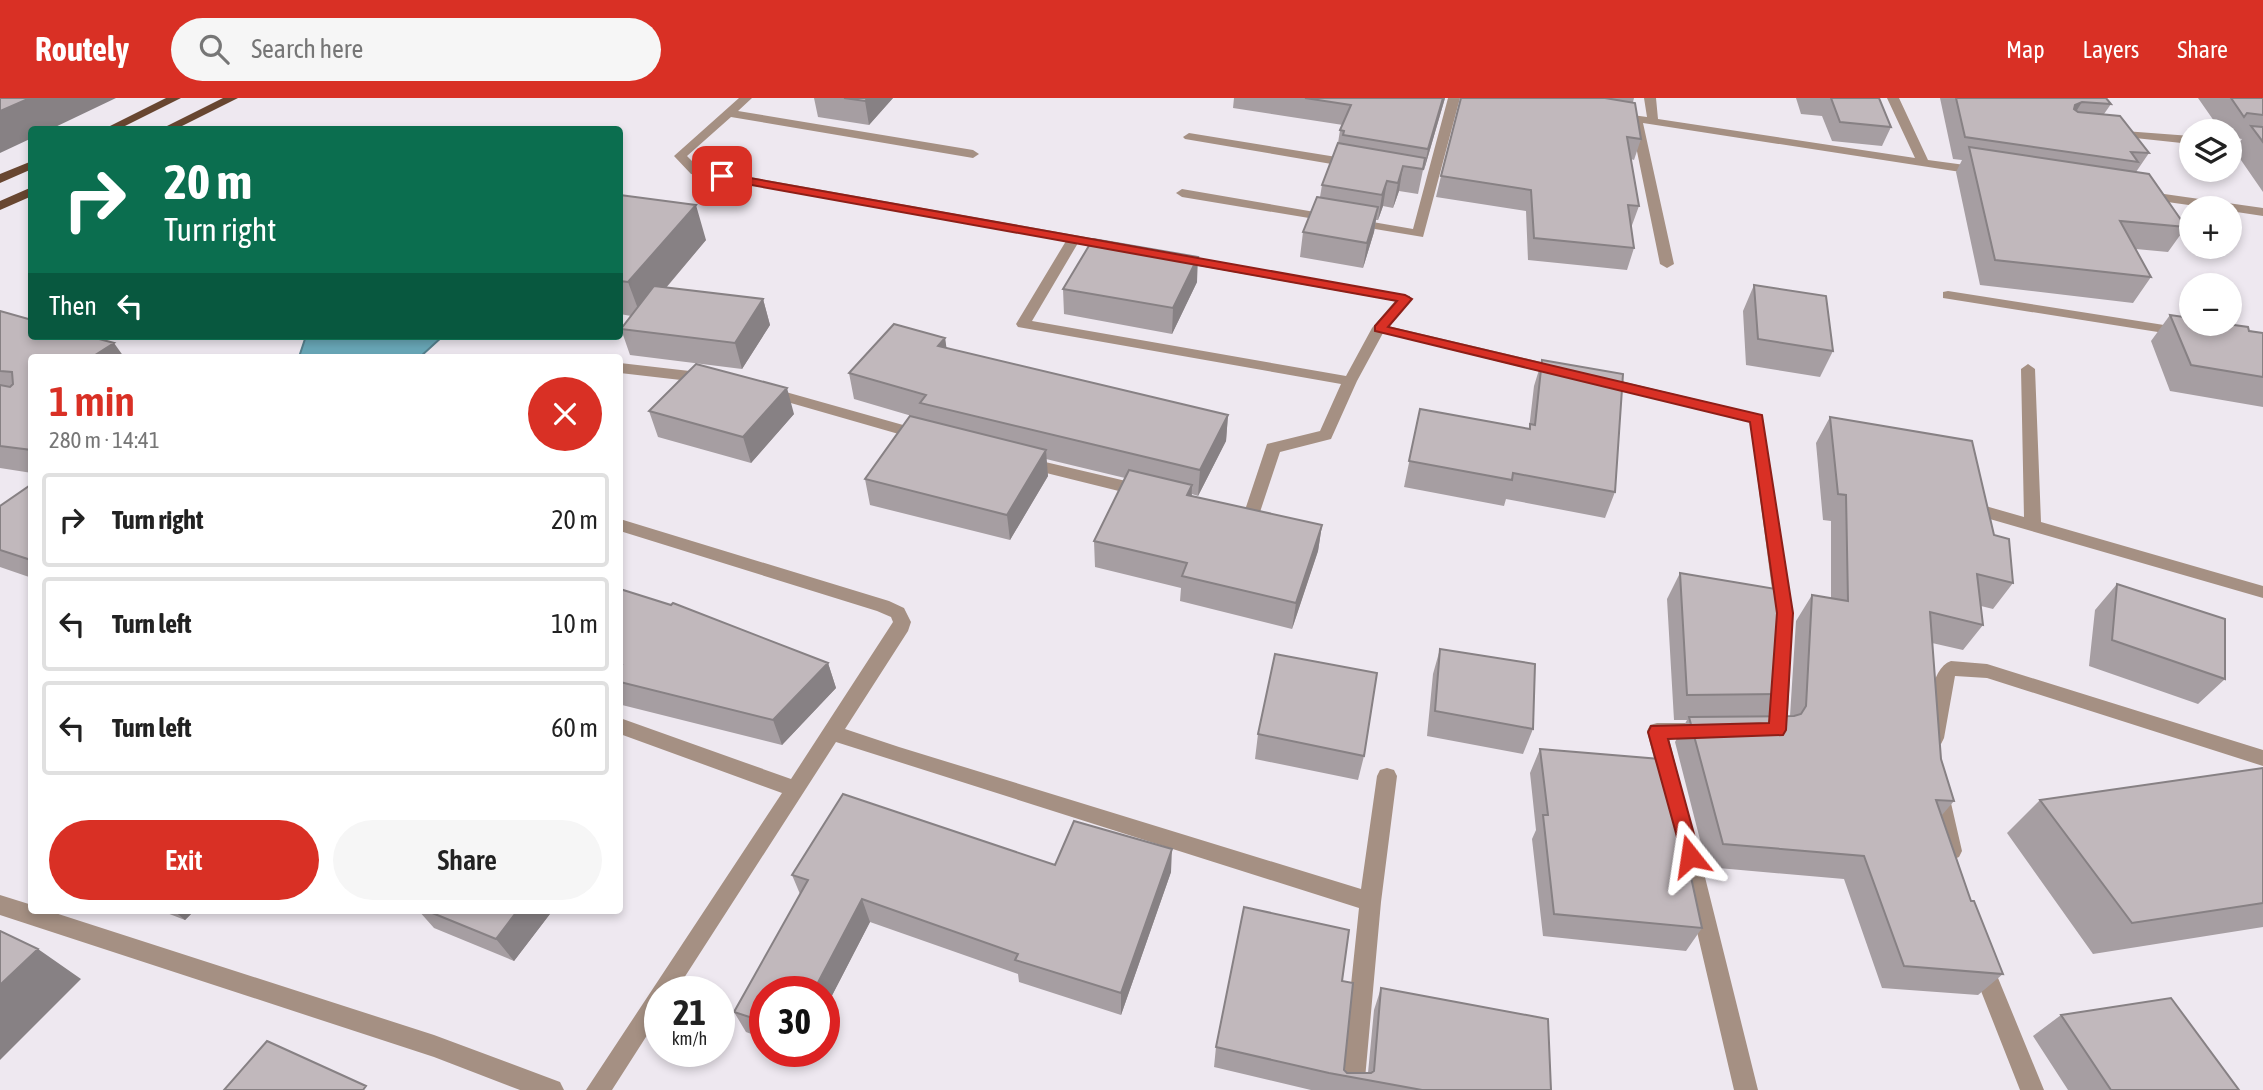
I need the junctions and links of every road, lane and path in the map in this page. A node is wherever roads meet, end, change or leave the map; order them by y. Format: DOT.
graph roads {
  1 [pos="175,98"];
  2 [pos="232,98"];
  3 [pos="747,98"];
  4 [pos="1454,98"];
  5 [pos="1650,98"];
  6 [pos="1893,98"];
  7 [pos="729,113"];
  8 [pos="1609,114"];
  9 [pos="1636,119"];
  10 [pos="1653,121"];
  11 [pos="116,126"];
  12 [pos="172,126"];
  13 [pos="2096,131"];
  14 [pos="1189,137"];
  15 [pos="2179,139"];
  16 [pos="2242,145"];
  17 [pos="2263,147"];
  18 [pos="972,154"];
  19 [pos="1924,163"];
  20 [pos="28,166"];
  21 [pos="1364,166"];
  22 [pos="1992,173"];
  23 [pos="1418,174"];
  24 [pos="1431,177"];
  25 [pos="0,179"];
  26 [pos="2127,192"];
  27 [pos="28,193"];
  28 [pos="1182,193"];
  29 [pos="0,206"];
  30 [pos="2263,212"];
  31 [pos="1074,239"];
  32 [pos="1127,249"];
  33 [pos="1167,256"];
  34 [pos="1667,264"];
  35 [pos="1948,295"];
  36 [pos="1379,328"];
  37 [pos="2179,331"];
  38 [pos="623,368"];
  39 [pos="2028,369"];
  40 [pos="723,380"];
  41 [pos="1350,381"];
  42 [pos="749,387"];
  43 [pos="932,439"];
  44 [pos="1012,459"];
  45 [pos="1158,495"];
  46 [pos="1975,509"];
  47 [pos="1224,511"];
  48 [pos="623,526"];
  49 [pos="2033,526"];
  50 [pos="2263,592"];
  51 [pos="1784,626"];
  52 [pos="1782,652"];
  53 [pos="623,727"];
  54 [pos="1750,730"];
  55 [pos="1724,731"];
  56 [pos="832,733"];
  57 [pos="2263,758"];
  58 [pos="1387,776"];
  59 [pos="795,789"];
  60 [pos="1957,876"];
  61 [pos="1370,902"];
  62 [pos="0,905"];
  63 [pos="1973,943"];
  64 [pos="673,976"];
  65 [pos="644,1020"];
  66 [pos="552,1090"];
  67 [pos="598,1090"];
  68 [pos="1352,1090"];
  69 [pos="1746,1090"];
  70 [pos="2032,1090"];
  1 -- 11 [label="main road"];
  2 -- 12 [label="main road"];
  3 -- 7 [label="street"];
  4 -- 24 [label="street"];
  5 -- 10 [label="street"];
  6 -- 19 [label="street"];
  7 -- 18 [label="street"];
  7 -- 31 [label="street"];
  8 -- 9 [label="street"];
  9 -- 10 [label="street"];
  9 -- 34 [label="street"];
  10 -- 19 [label="street"];
  13 -- 15 [label="street"];
  14 -- 21 [label="street"];
  16 -- 17 [label="street"];
  19 -- 22 [label="street"];
  20 -- 25 [label="main road"];
  23 -- 24 [label="street"];
  24 -- 28 [label="street"];
  26 -- 30 [label="street"];
  27 -- 29 [label="main road"];
  31 -- 32 [label="street"];
  31 -- 41 [label="street"];
  33 -- 36 [label="street"];
  35 -- 37 [label="street"];
  36 -- 41 [label="street"];
  36 -- 51 [label="street"];
  38 -- 40 [label="street"];
  39 -- 49 [label="street"];
  41 -- 47 [label="street"];
  42 -- 43 [label="street"];
  44 -- 45 [label="street"];
  46 -- 49 [label="street"];
  48 -- 56 [label="street"];
  49 -- 50 [label="street"];
  52 -- 54 [label="street"];
  53 -- 59 [label="street"];
  55 -- 69 [label="street"];
  56 -- 59 [label="street"];
  56 -- 61 [label="street"];
  57 -- 60 [label="street"];
  58 -- 61 [label="street"];
  59 -- 64 [label="street"];
  61 -- 68 [label="street"];
  62 -- 66 [label="street"];
  63 -- 70 [label="street"];
  65 -- 67 [label="street"];
}
